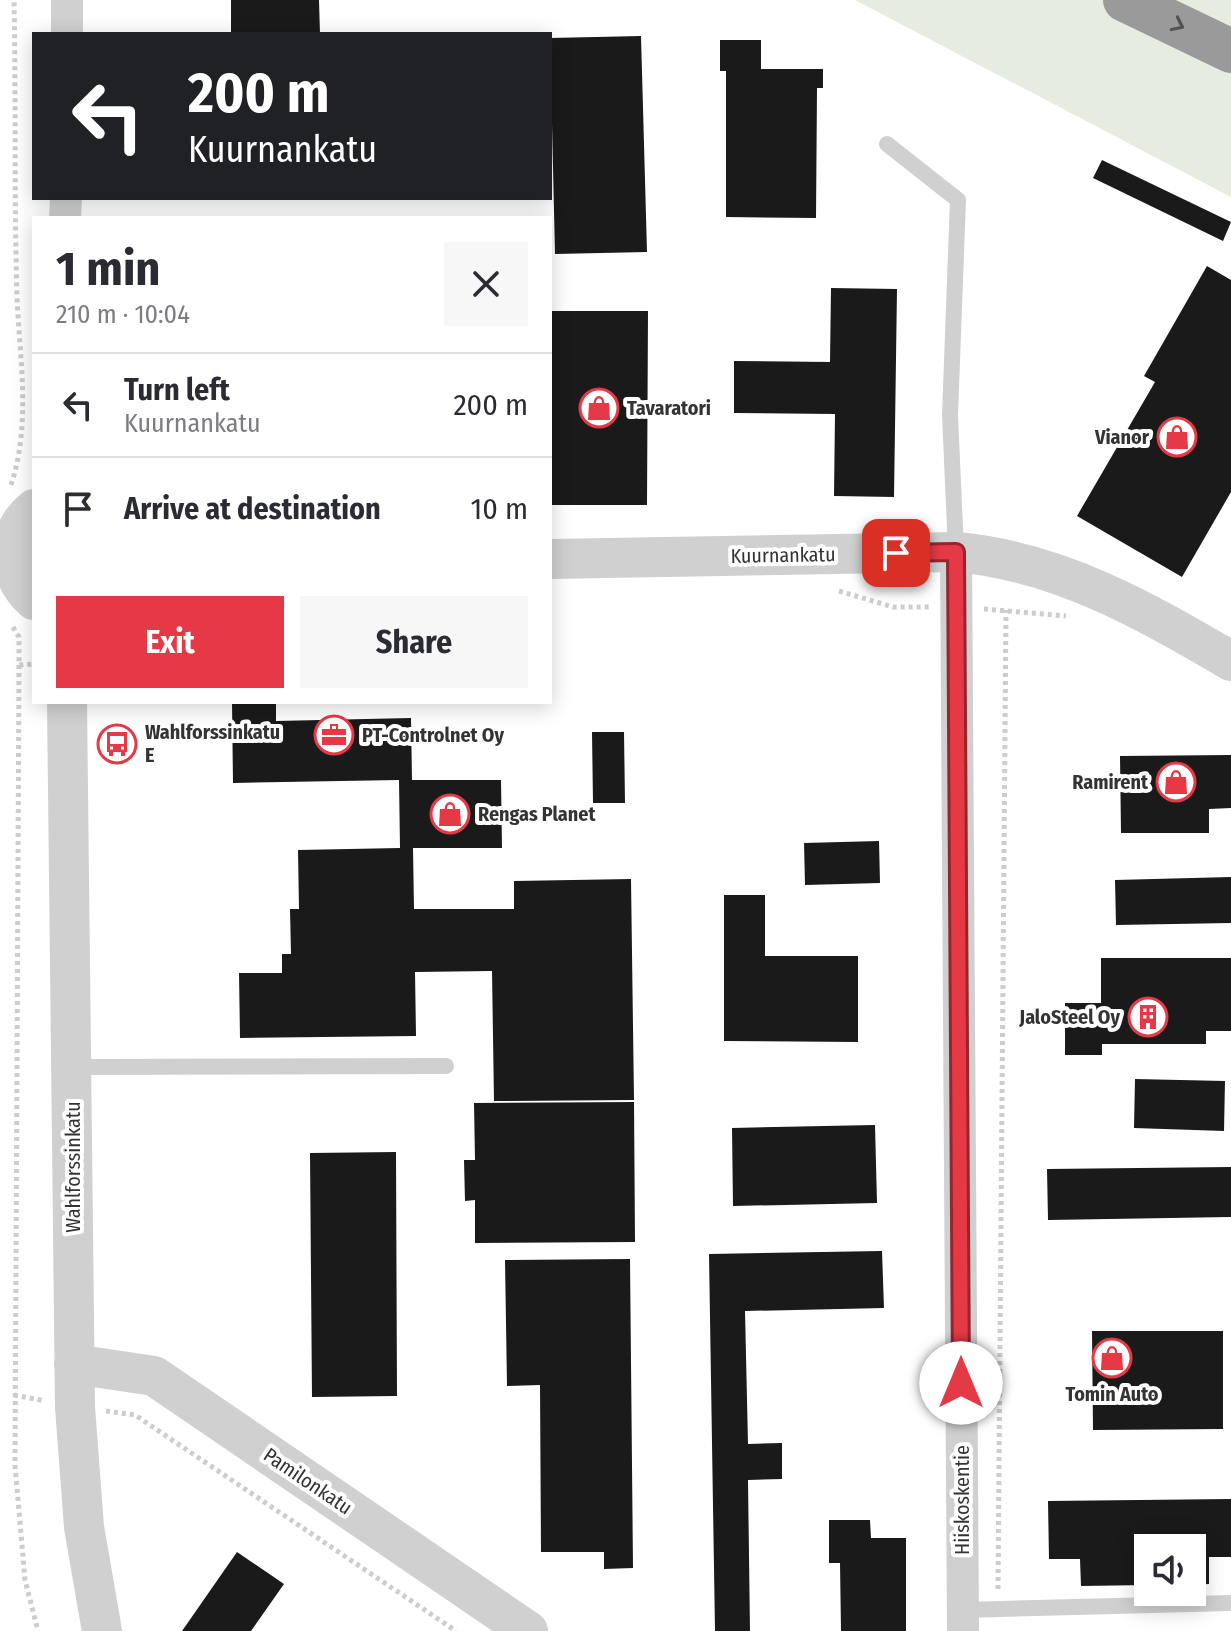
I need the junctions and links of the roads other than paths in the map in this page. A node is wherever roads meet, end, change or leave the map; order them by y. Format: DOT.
graph roads {
  1 [pos="67,0"];
  2 [pos="1125,0"];
  3 [pos="67,32"];
  4 [pos="1231,51"];
  5 [pos="887,144"];
  6 [pos="21,503"];
  7 [pos="956,552"];
  8 [pos="552,559"];
  9 [pos="13,588"];
  10 [pos="1231,661"];
  11 [pos="67,704"];
  12 [pos="446,1066"];
  13 [pos="72,1067"];
  14 [pos="74,1364"];
  15 [pos="1231,1603"];
  16 [pos="962,1621"];
  17 [pos="102,1631"];
  18 [pos="528,1631"];
  1 -- 3 [label="street"];
  2 -- 4 [label="highway, one-way"];
  5 -- 7 [label="lane"];
  6 -- 9 [label="street"];
  7 -- 8 [label="street, Kuurnankatu"];
  7 -- 10 [label="street, Kuurnankatu"];
  7 -- 16 [label="street, Hiiskoskentie"];
  11 -- 13 [label="street, Wahlforssinkatu"];
  12 -- 13 [label="lane"];
  13 -- 14 [label="street, Wahlforssinkatu"];
  14 -- 17 [label="street, Wahlforssinkatu"];
  14 -- 18 [label="street, Pamilonkatu"];
  15 -- 16 [label="lane"];
}
